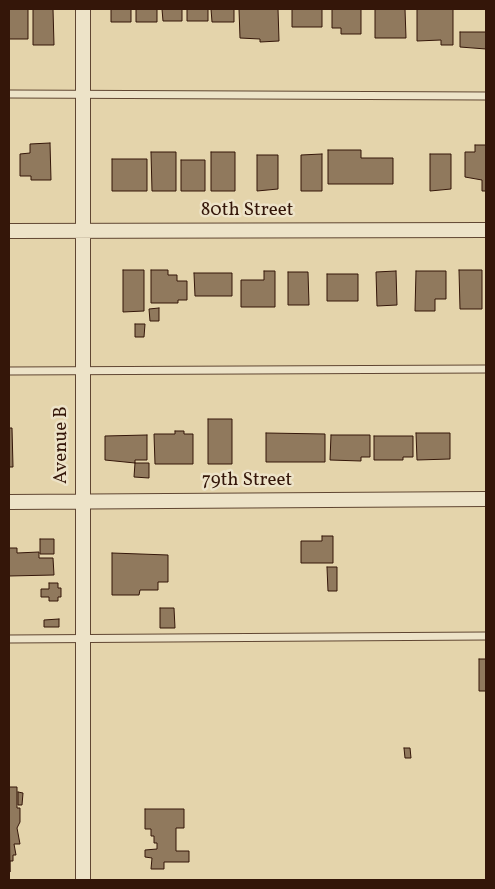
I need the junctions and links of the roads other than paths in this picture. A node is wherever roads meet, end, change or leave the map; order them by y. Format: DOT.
graph roads {
  1 [pos="83,9"];
  2 [pos="9,94"];
  3 [pos="82,95"];
  4 [pos="486,96"];
  5 [pos="486,230"];
  6 [pos="9,231"];
  7 [pos="82,231"];
  8 [pos="486,369"];
  9 [pos="9,371"];
  10 [pos="82,371"];
  11 [pos="486,499"];
  12 [pos="9,502"];
  13 [pos="82,502"];
  14 [pos="486,636"];
  15 [pos="9,639"];
  16 [pos="82,639"];
  17 [pos="82,880"];
  1 -- 3 [label="street, Avenue B"];
  2 -- 3 [label="lane"];
  3 -- 4 [label="lane"];
  3 -- 7 [label="street, Avenue B"];
  5 -- 7 [label="street, 80th Street"];
  6 -- 7 [label="street, 80th Street"];
  7 -- 10 [label="street, Avenue B"];
  8 -- 10 [label="lane"];
  9 -- 10 [label="lane"];
  10 -- 13 [label="street, Avenue B"];
  11 -- 13 [label="street, 79th Street"];
  12 -- 13 [label="street, 79th Street"];
  13 -- 16 [label="street, Avenue B"];
  14 -- 16 [label="lane"];
  15 -- 16 [label="lane"];
  16 -- 17 [label="street, Avenue B"];
}
